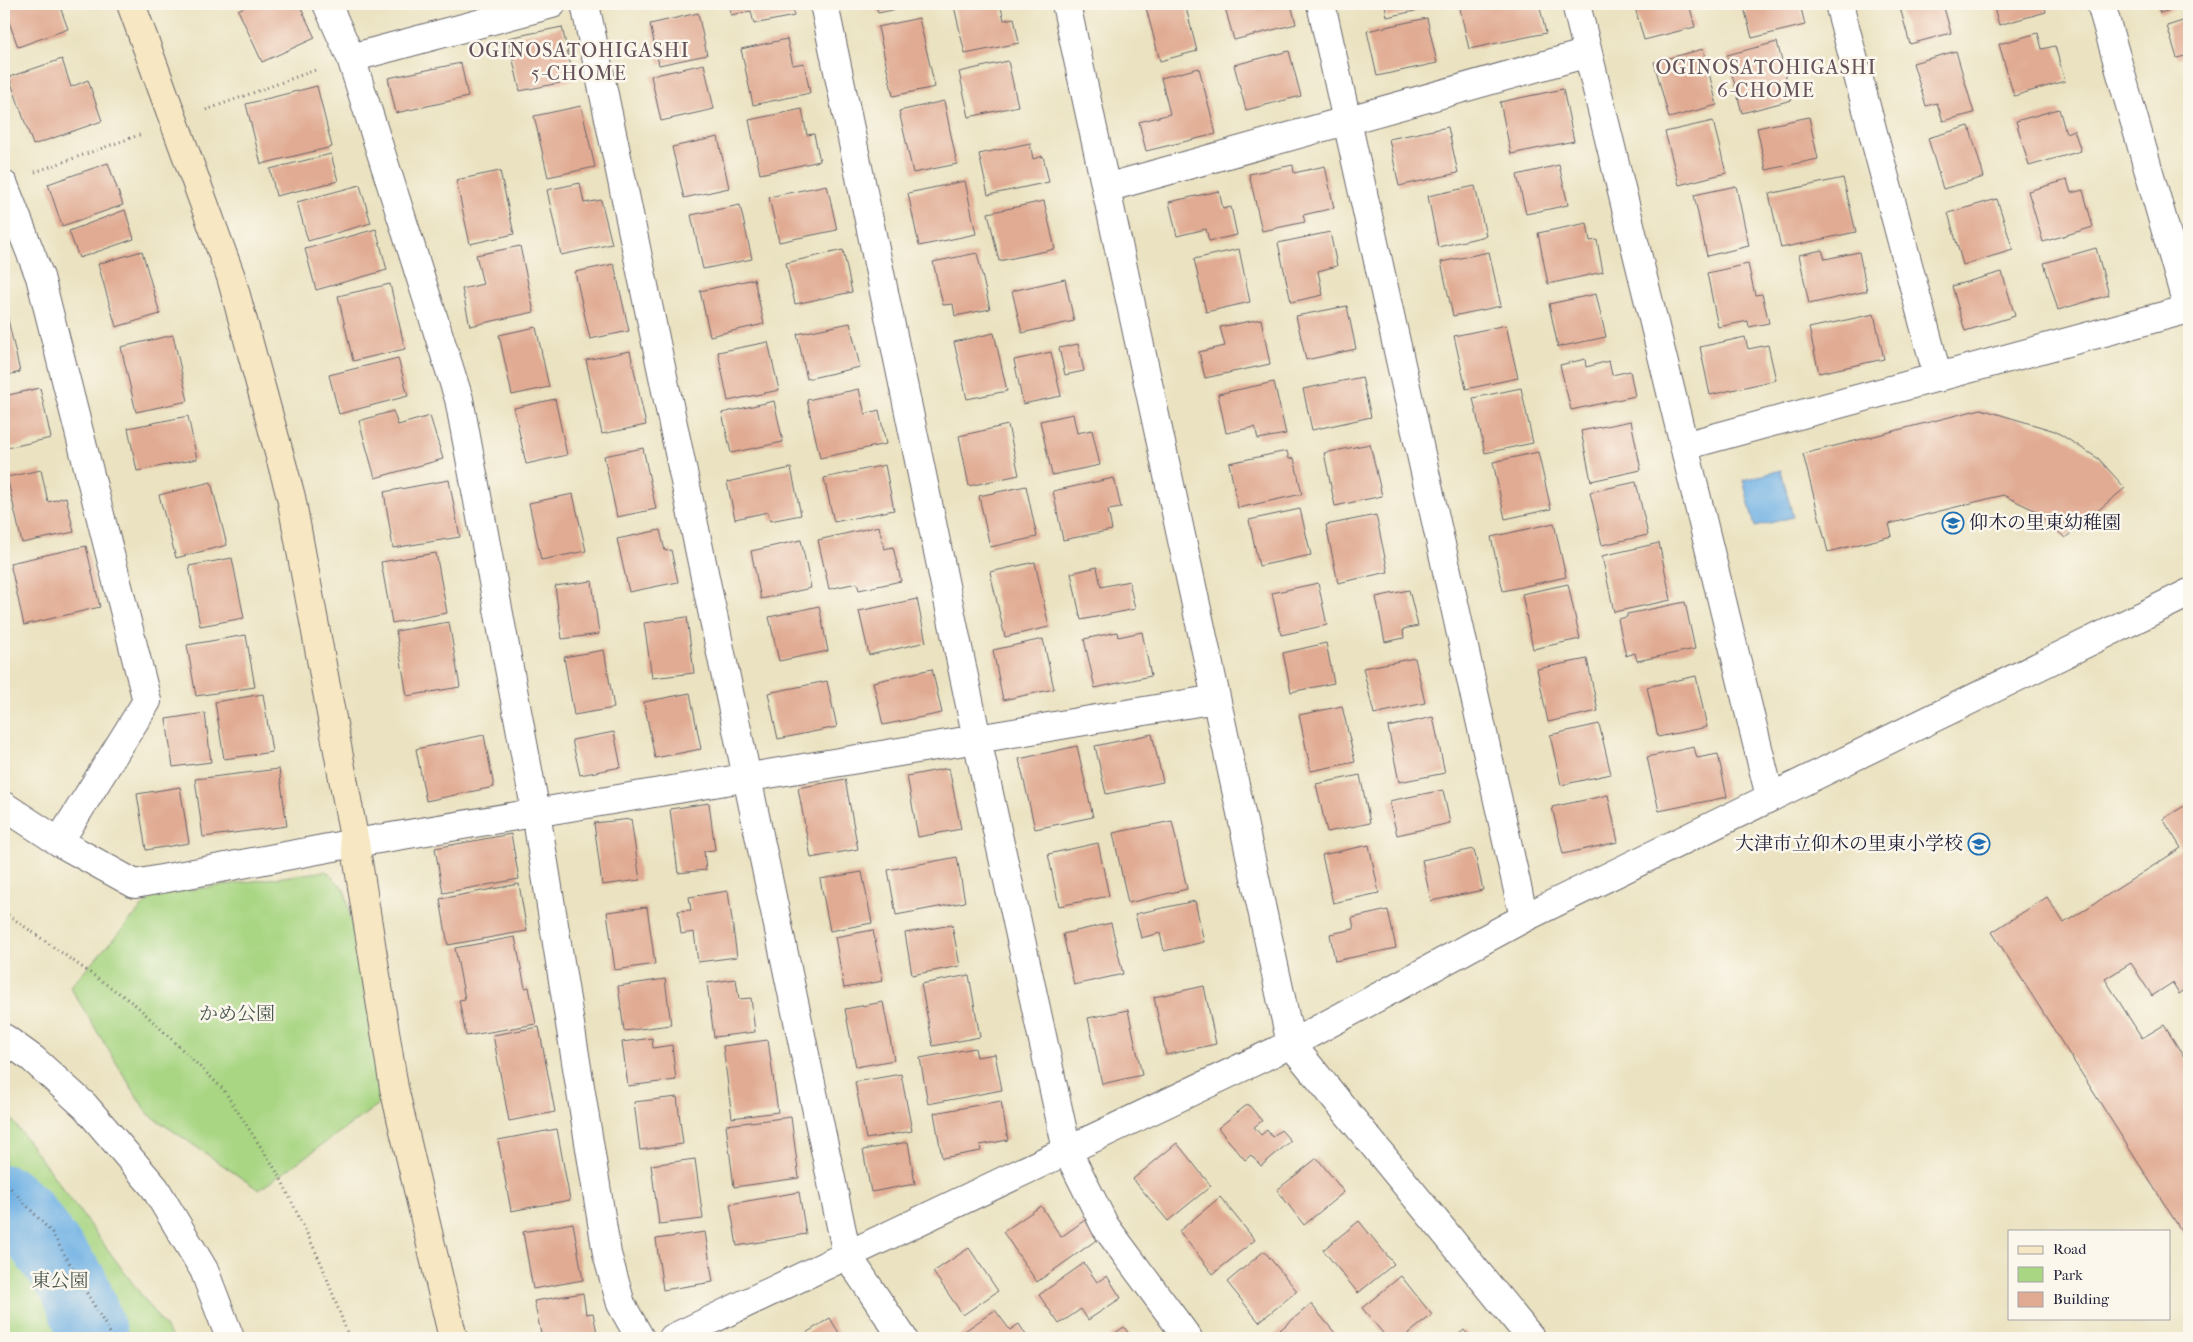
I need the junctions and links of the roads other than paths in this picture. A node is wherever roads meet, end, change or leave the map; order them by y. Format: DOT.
graph roads {
  1 [pos="131,4"];
  2 [pos="327,4"];
  3 [pos="552,4"];
  4 [pos="585,4"];
  5 [pos="824,4"];
  6 [pos="1066,4"];
  7 [pos="1321,4"];
  8 [pos="1576,4"];
  9 [pos="1839,4"];
  10 [pos="2101,4"];
  11 [pos="1588,53"];
  12 [pos="350,58"];
  13 [pos="1348,120"];
  14 [pos="4,185"];
  15 [pos="1106,188"];
  16 [pos="2189,310"];
  17 [pos="1938,378"];
  18 [pos="1684,446"];
  19 [pos="2189,594"];
  20 [pos="1216,699"];
  21 [pos="977,739"];
  22 [pos="748,778"];
  23 [pos="1770,797"];
  24 [pos="4,806"];
  25 [pos="536,813"];
  26 [pos="59,842"];
  27 [pos="355,843"];
  28 [pos="1524,918"];
  29 [pos="4,1038"];
  30 [pos="1291,1044"];
  31 [pos="1067,1150"];
  32 [pos="847,1254"];
  33 [pos="230,1338"];
  34 [pos="453,1338"];
  35 [pos="640,1338"];
  36 [pos="673,1338"];
  37 [pos="904,1338"];
  38 [pos="1188,1338"];
  39 [pos="1531,1338"];
  1 -- 27 [label="street"];
  2 -- 12 [label="street"];
  3 -- 12 [label="street"];
  4 -- 22 [label="street"];
  5 -- 21 [label="street"];
  6 -- 15 [label="street"];
  7 -- 13 [label="street"];
  8 -- 11 [label="street"];
  9 -- 17 [label="street"];
  10 -- 16 [label="street"];
  11 -- 13 [label="street"];
  11 -- 18 [label="street"];
  12 -- 25 [label="street"];
  13 -- 15 [label="street"];
  13 -- 28 [label="street"];
  14 -- 26 [label="street"];
  15 -- 20 [label="street"];
  16 -- 17 [label="street"];
  17 -- 18 [label="street"];
  18 -- 23 [label="street"];
  19 -- 23 [label="street"];
  20 -- 21 [label="street"];
  20 -- 30 [label="street"];
  21 -- 22 [label="street"];
  21 -- 31 [label="street"];
  22 -- 25 [label="street"];
  22 -- 32 [label="street"];
  23 -- 28 [label="street"];
  24 -- 26 [label="street"];
  25 -- 27 [label="street"];
  25 -- 35 [label="street"];
  26 -- 27 [label="street"];
  27 -- 34 [label="street"];
  28 -- 30 [label="street"];
  29 -- 33 [label="street"];
  30 -- 31 [label="street"];
  30 -- 39 [label="street"];
  31 -- 32 [label="street"];
  31 -- 38 [label="street"];
  32 -- 36 [label="street"];
  32 -- 37 [label="street"];
}
